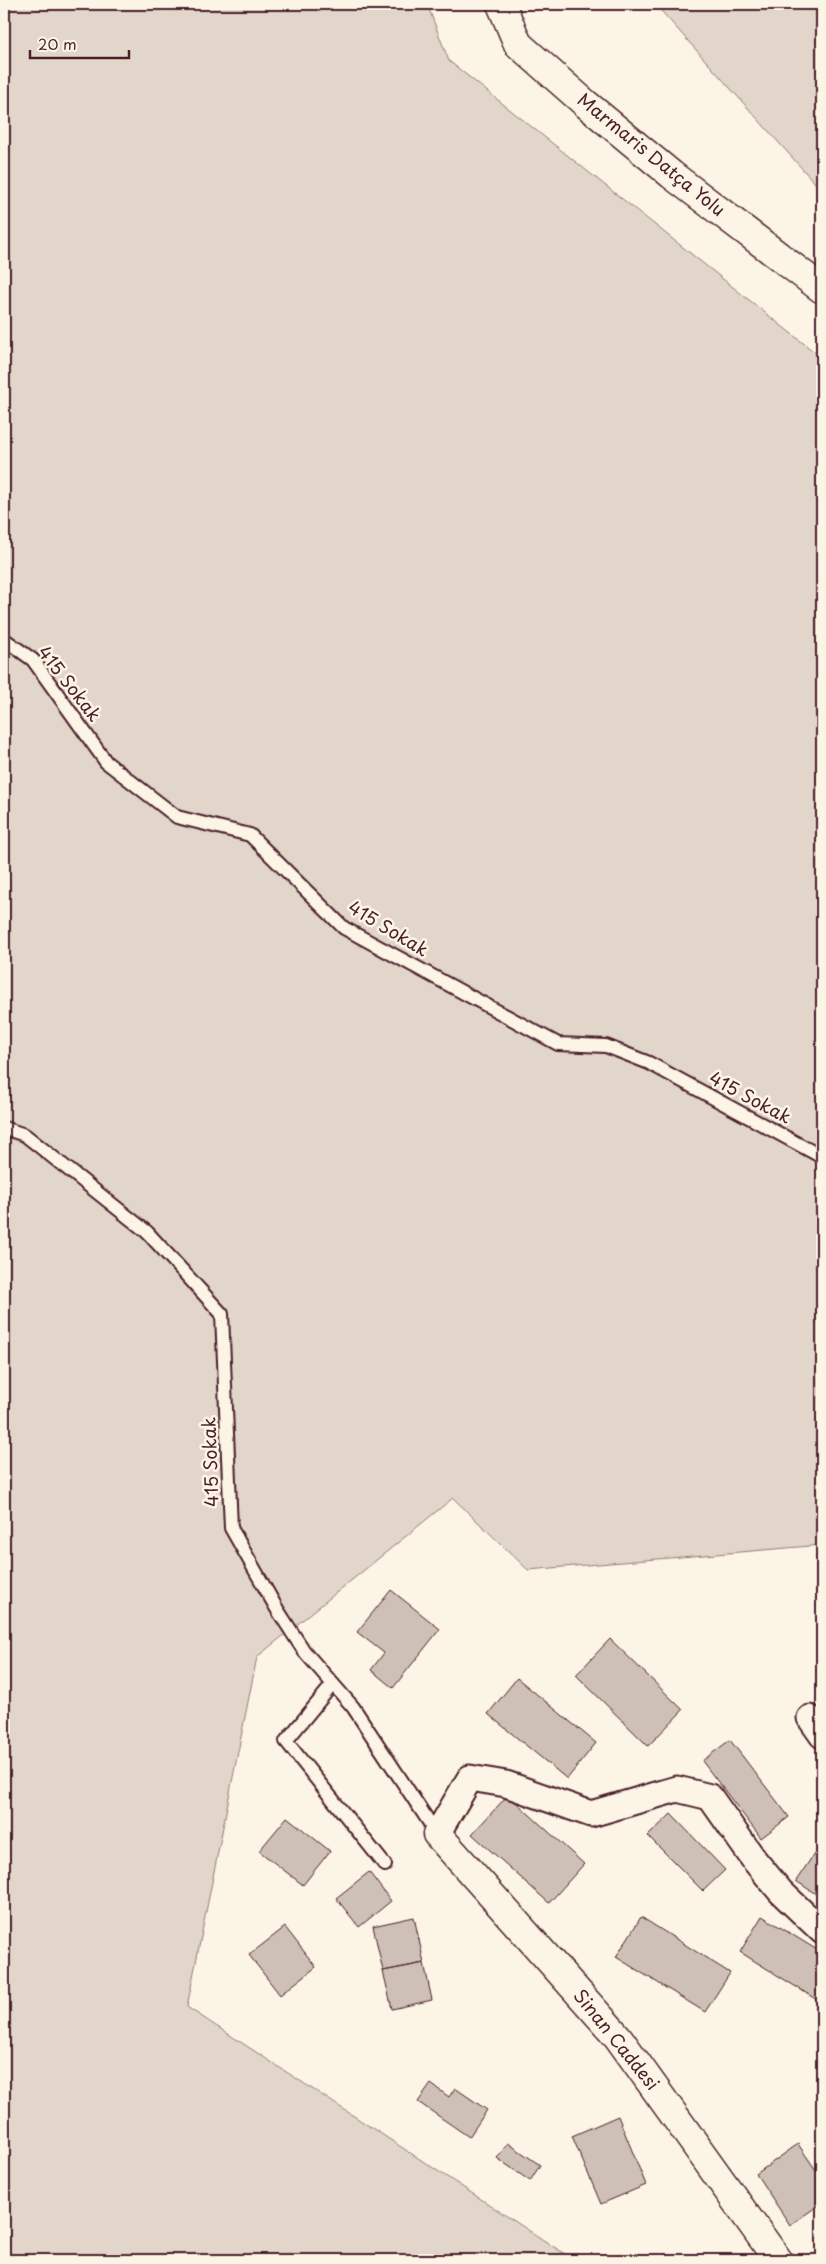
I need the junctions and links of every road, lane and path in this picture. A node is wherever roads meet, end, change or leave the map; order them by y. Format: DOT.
graph roads {
  1 [pos="501,4"];
  2 [pos="822,289"];
  3 [pos="4,639"];
  4 [pos="4,1128"];
  5 [pos="822,1157"];
  6 [pos="333,1684"];
  7 [pos="437,1834"];
  8 [pos="385,1865"];
  9 [pos="822,1931"];
  10 [pos="778,2260"];
  1 -- 2 [label="main road, Marmaris Datça Yolu"];
  3 -- 5 [label="lane, 415 Sokak"];
  4 -- 6 [label="lane, 415 Sokak"];
  6 -- 7 [label="lane, 415 Sokak"];
  6 -- 8 [label="lane"];
  7 -- 9 [label="street"];
  7 -- 10 [label="main road, Sinan Caddesi"];
}
